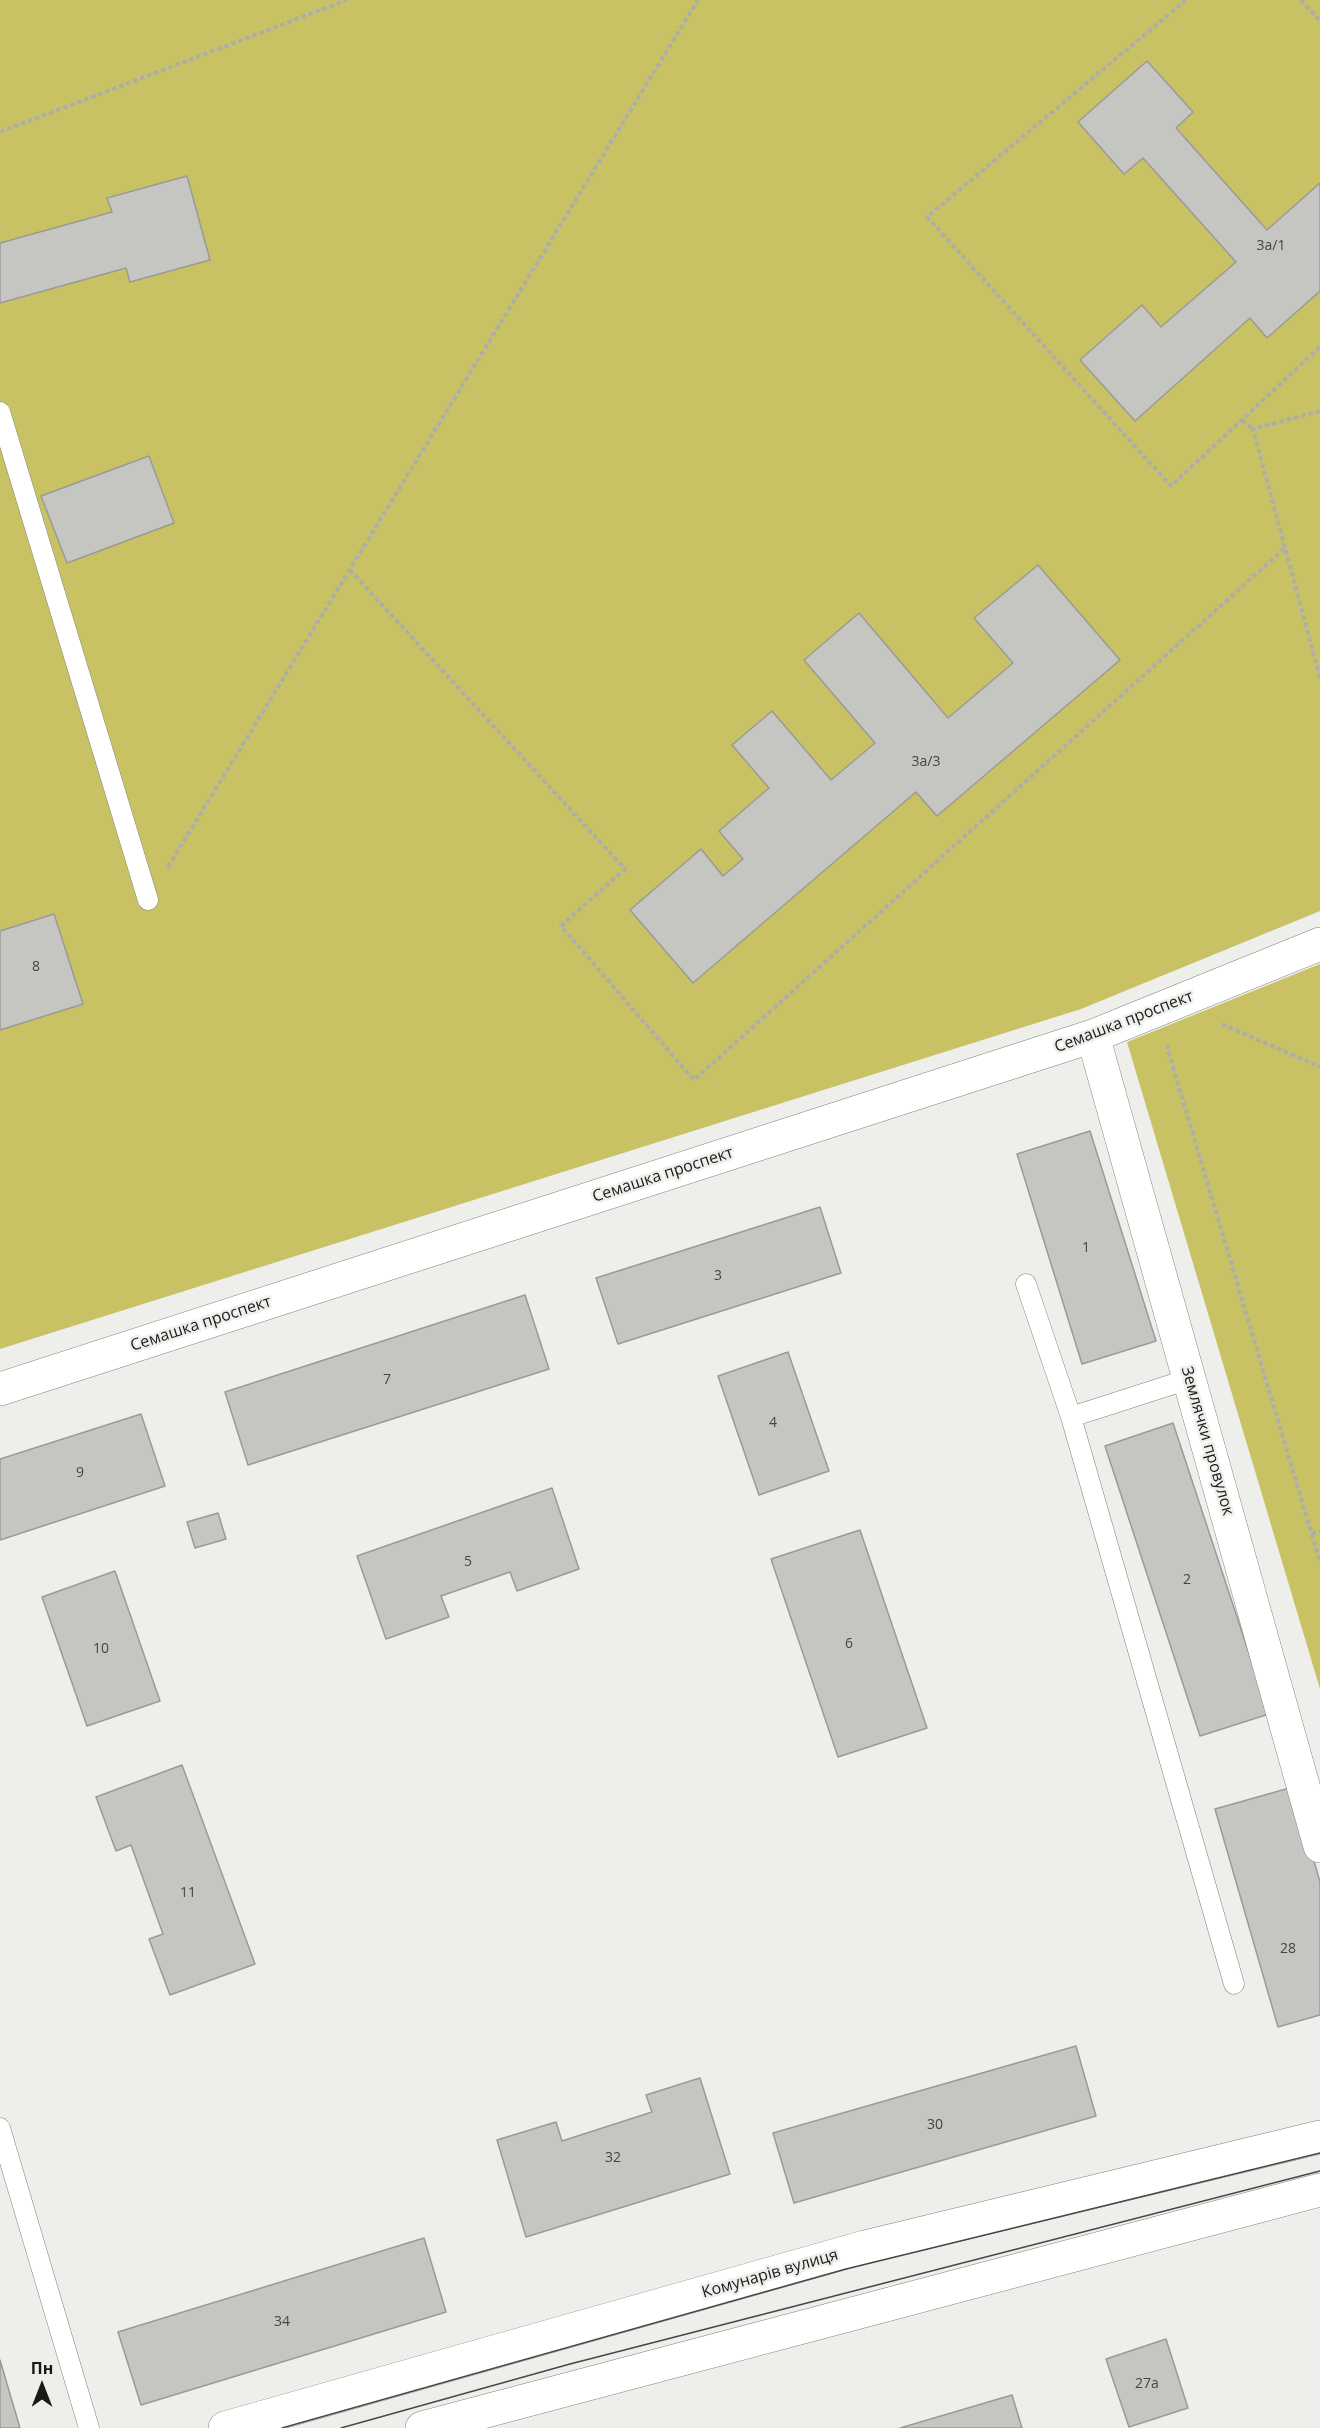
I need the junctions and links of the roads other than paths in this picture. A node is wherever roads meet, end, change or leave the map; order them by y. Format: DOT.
graph roads {
  1 [pos="0,412"];
  2 [pos="148,900"];
  3 [pos="1320,944"];
  4 [pos="1093,1036"];
  5 [pos="1026,1284"];
  6 [pos="1189,1379"];
  7 [pos="0,1389"];
  8 [pos="1071,1417"];
  9 [pos="1320,1846"];
  10 [pos="1234,1984"];
  11 [pos="0,2128"];
  12 [pos="1320,2137"];
  13 [pos="1320,2190"];
  14 [pos="89,2428"];
  15 [pos="225,2428"];
  16 [pos="422,2428"];
  1 -- 2 [label="lane"];
  3 -- 4 [label="street, Семашка проспект"];
  4 -- 6 [label="street, Землячки провулок"];
  4 -- 7 [label="street, Семашка проспект"];
  5 -- 8 [label="lane"];
  6 -- 8 [label="lane"];
  6 -- 9 [label="street, Землячки провулок"];
  8 -- 10 [label="lane"];
  11 -- 14 [label="lane"];
  12 -- 15 [label="street, Комунарів вулиця"];
  13 -- 16 [label="street"];
}
